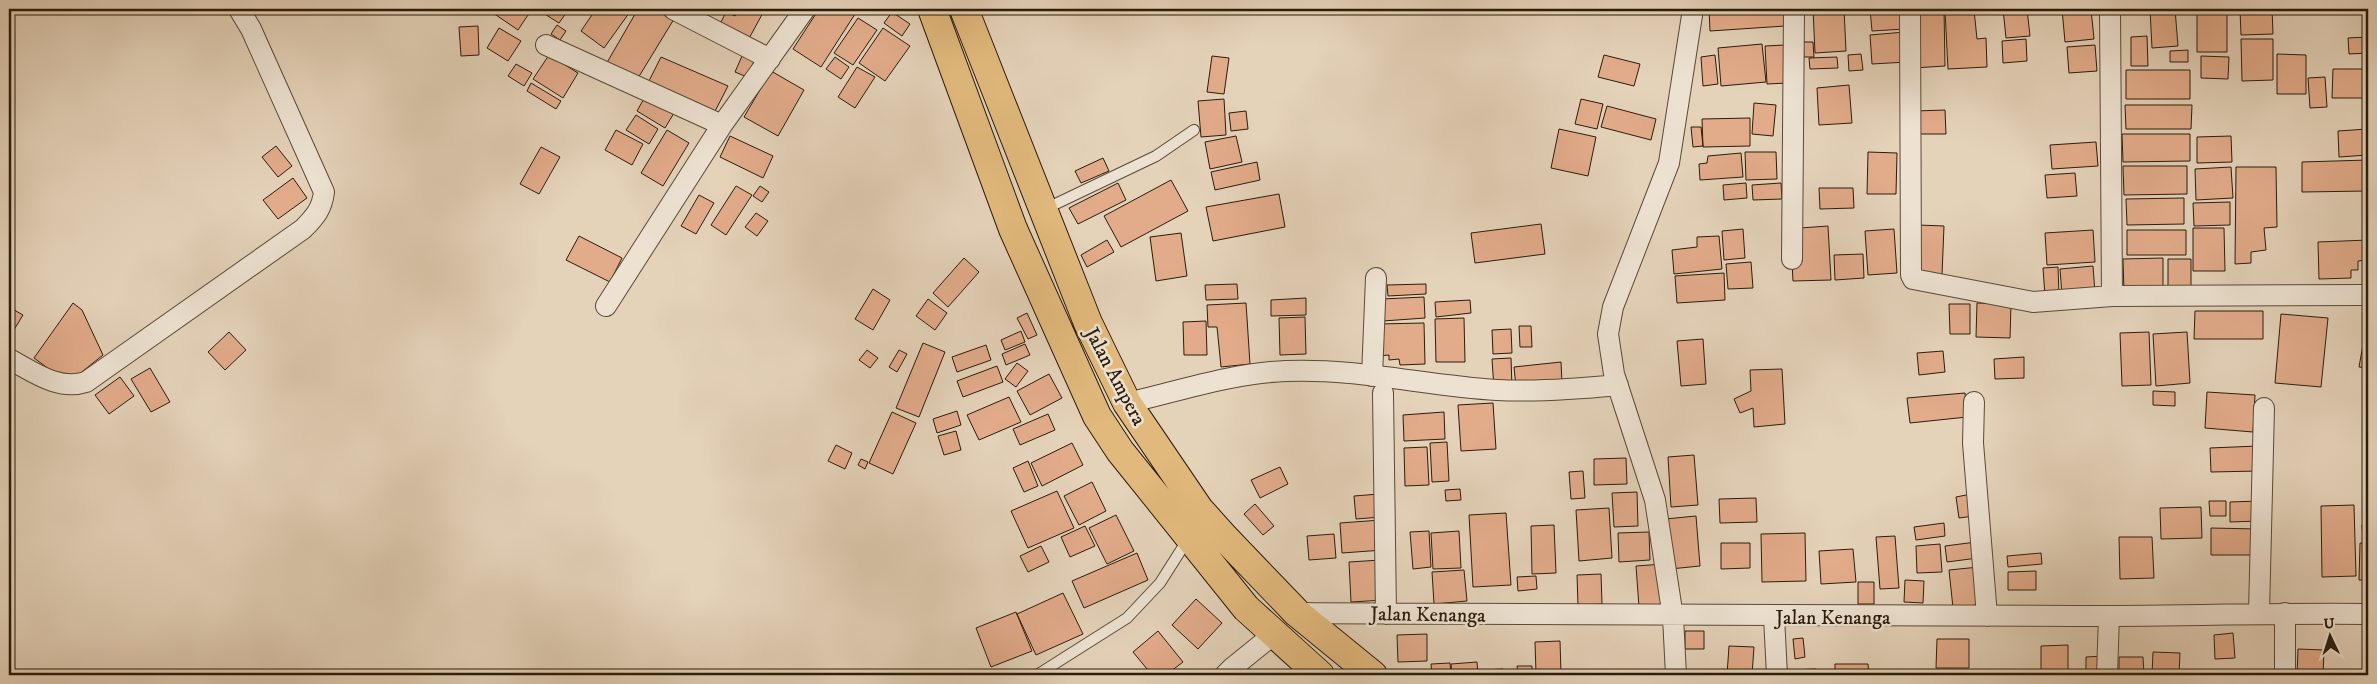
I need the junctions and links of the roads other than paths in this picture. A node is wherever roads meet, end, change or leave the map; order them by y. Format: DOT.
graph roads {
  1 [pos="239,9"];
  2 [pos="673,9"];
  3 [pos="805,9"];
  4 [pos="932,9"];
  5 [pos="964,9"];
  6 [pos="1693,9"];
  7 [pos="1794,9"];
  8 [pos="1910,9"];
  9 [pos="2110,9"];
  10 [pos="546,44"];
  11 [pos="770,59"];
  12 [pos="722,125"];
  13 [pos="1194,130"];
  14 [pos="1042,210"];
  15 [pos="1792,259"];
  16 [pos="1376,278"];
  17 [pos="2368,295"];
  18 [pos="2112,296"];
  19 [pos="606,306"];
  20 [pos="9,359"];
  21 [pos="1372,376"];
  22 [pos="1618,385"];
  23 [pos="1383,393"];
  24 [pos="1974,402"];
  25 [pos="1127,403"];
  26 [pos="2264,408"];
  27 [pos="1189,538"];
  28 [pos="1297,612"];
  29 [pos="2259,613"];
  30 [pos="2285,613"];
  31 [pos="1386,614"];
  32 [pos="2368,614"];
  33 [pos="1987,616"];
  34 [pos="2109,616"];
  35 [pos="1673,617"];
  36 [pos="1774,617"];
  37 [pos="1274,634"];
  38 [pos="1037,675"];
  39 [pos="1225,675"];
  40 [pos="1320,675"];
  41 [pos="1373,675"];
  42 [pos="1676,675"];
  43 [pos="1777,675"];
  44 [pos="2107,675"];
  45 [pos="2285,675"];
  1 -- 20 [label="street"];
  2 -- 11 [label="street"];
  3 -- 11 [label="street"];
  4 -- 27 [label="main road, Jalan Ampera"];
  5 -- 14 [label="main road, Jalan Ampera"];
  6 -- 22 [label="street"];
  7 -- 15 [label="street"];
  8 -- 18 [label="street"];
  9 -- 18 [label="street"];
  10 -- 12 [label="street"];
  11 -- 12 [label="street"];
  12 -- 19 [label="street"];
  13 -- 14 [label="lane"];
  14 -- 25 [label="main road, Jalan Ampera"];
  16 -- 21 [label="street"];
  17 -- 18 [label="street"];
  21 -- 22 [label="street"];
  21 -- 25 [label="street"];
  22 -- 35 [label="street"];
  23 -- 31 [label="street"];
  24 -- 33 [label="street"];
  25 -- 28 [label="main road, Jalan Ampera"];
  26 -- 29 [label="street"];
  27 -- 37 [label="main road, Jalan Ampera"];
  27 -- 38 [label="lane"];
  28 -- 31 [label="street, Jalan Kenanga"];
  28 -- 41 [label="main road, Jalan Ampera"];
  29 -- 30 [label="street, Jalan Kenanga"];
  29 -- 34 [label="street, Jalan Kenanga"];
  30 -- 32 [label="street, Jalan Kenanga"];
  30 -- 45 [label="street"];
  31 -- 35 [label="street, Jalan Kenanga"];
  33 -- 34 [label="street, Jalan Kenanga"];
  33 -- 36 [label="street, Jalan Kenanga"];
  34 -- 44 [label="street"];
  35 -- 36 [label="street, Jalan Kenanga"];
  35 -- 42 [label="street"];
  36 -- 43 [label="street"];
  37 -- 39 [label="street"];
  37 -- 40 [label="main road, Jalan Ampera"];
}
